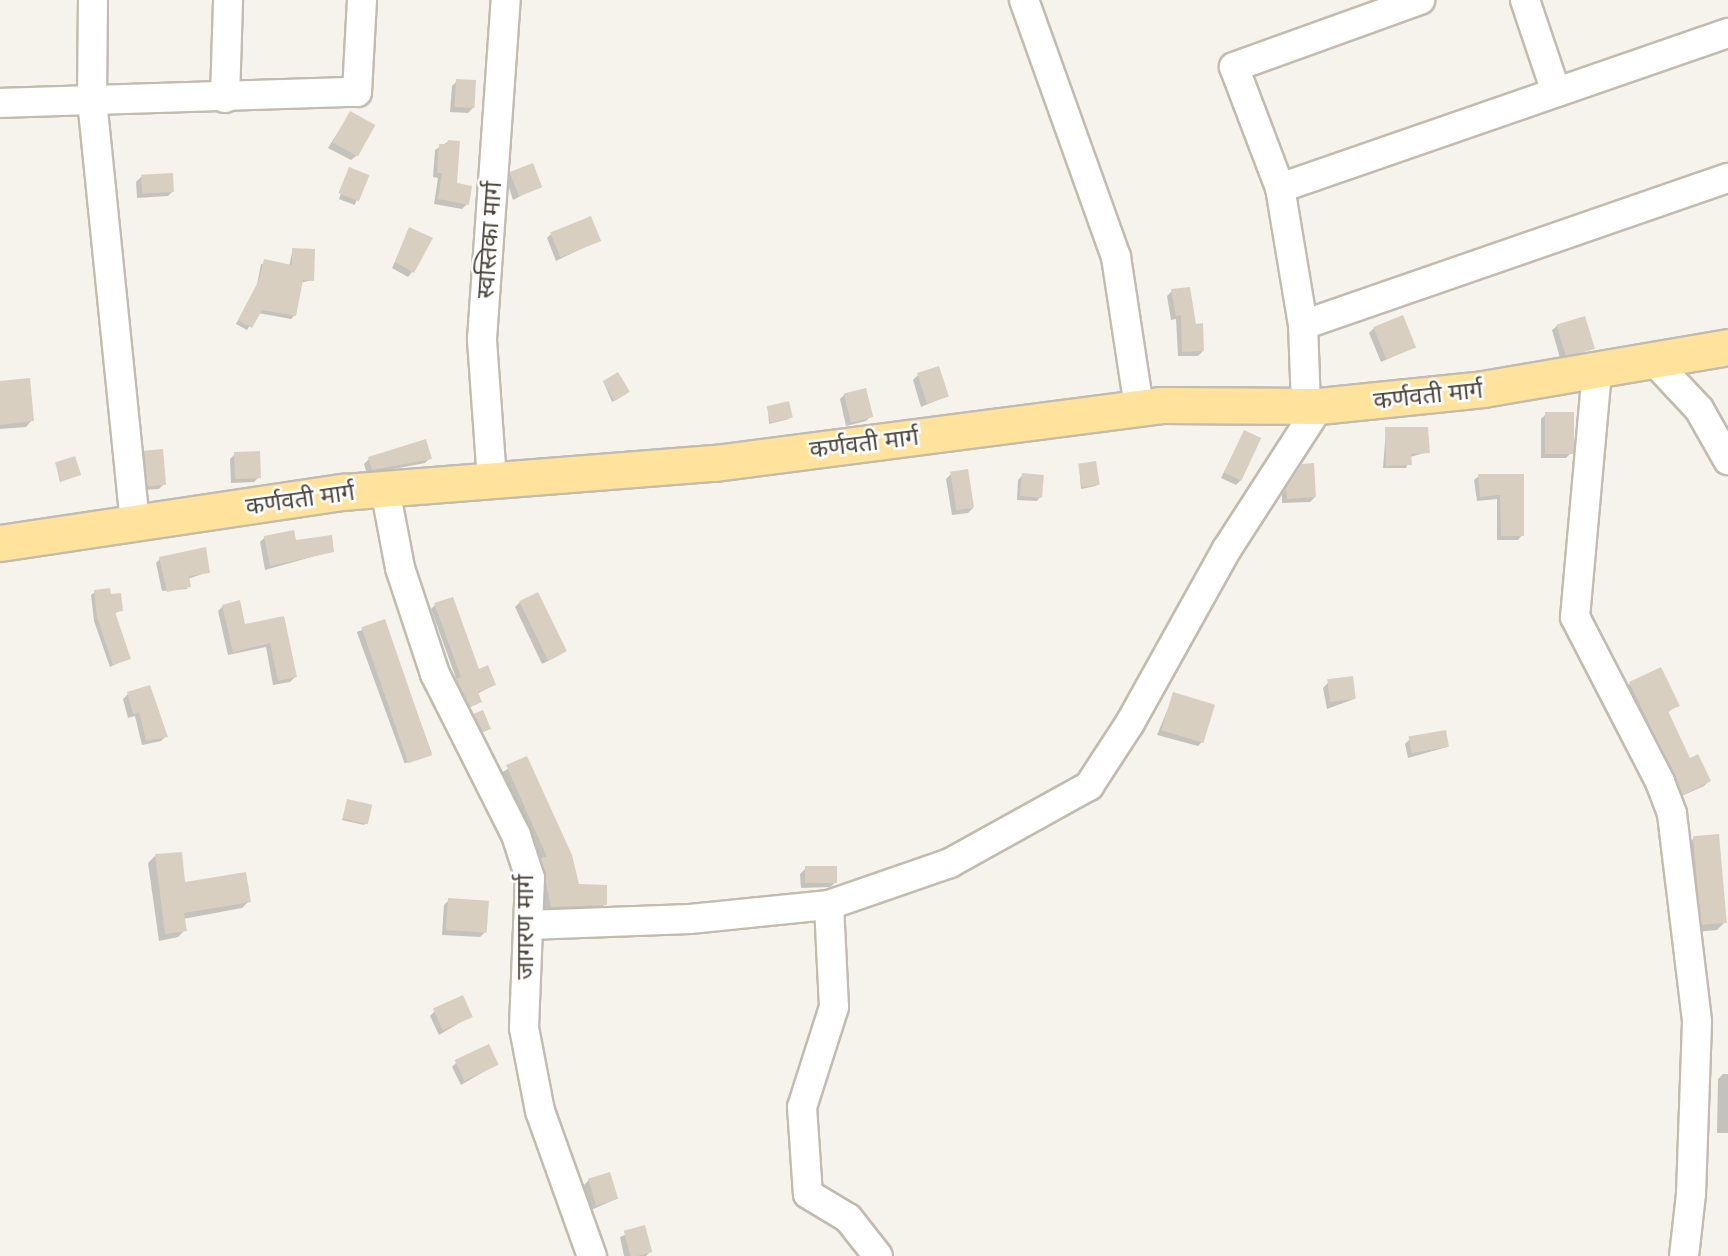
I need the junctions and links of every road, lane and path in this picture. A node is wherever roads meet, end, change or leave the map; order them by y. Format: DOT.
graph roads {
  1 [pos="93,0"];
  2 [pos="228,0"];
  3 [pos="362,0"];
  4 [pos="506,0"];
  5 [pos="1024,0"];
  6 [pos="1420,0"];
  7 [pos="1525,0"];
  8 [pos="1728,33"];
  9 [pos="1556,92"];
  10 [pos="225,98"];
  11 [pos="92,100"];
  12 [pos="0,103"];
  13 [pos="1728,178"];
  14 [pos="1280,188"];
  15 [pos="1303,325"];
  16 [pos="1728,347"];
  17 [pos="1653,360"];
  18 [pos="1597,371"];
  19 [pos="1313,406"];
  20 [pos="1139,407"];
  21 [pos="1728,460"];
  22 [pos="492,480"];
  23 [pos="384,489"];
  24 [pos="135,523"];
  25 [pos="0,543"];
  26 [pos="829,905"];
  27 [pos="528,925"];
  28 [pos="592,1256"];
  29 [pos="878,1256"];
  30 [pos="1684,1256"];
  1 -- 11 [label="street"];
  2 -- 10 [label="street"];
  3 -- 10 [label="street"];
  4 -- 22 [label="street, स्वस्तिका मार्ग"];
  5 -- 20 [label="street"];
  6 -- 14 [label="street"];
  7 -- 9 [label="street"];
  8 -- 9 [label="street"];
  9 -- 14 [label="street"];
  10 -- 11 [label="street"];
  11 -- 12 [label="street"];
  11 -- 24 [label="street"];
  13 -- 15 [label="street"];
  14 -- 15 [label="street"];
  15 -- 19 [label="street"];
  16 -- 17 [label="main road, कर्णवती मार्ग"];
  17 -- 18 [label="main road, कर्णवती मार्ग"];
  17 -- 21 [label="street"];
  18 -- 19 [label="main road, कर्णवती मार्ग"];
  18 -- 30 [label="street"];
  19 -- 20 [label="main road, कर्णवती मार्ग"];
  19 -- 26 [label="street"];
  20 -- 22 [label="main road, कर्णवती मार्ग"];
  22 -- 23 [label="main road, कर्णवती मार्ग"];
  23 -- 24 [label="main road, कर्णवती मार्ग"];
  23 -- 27 [label="street, जागरण मार्ग"];
  24 -- 25 [label="main road, कर्णवती मार्ग"];
  26 -- 27 [label="street"];
  26 -- 29 [label="street"];
  27 -- 28 [label="street, जागरण मार्ग"];
}
